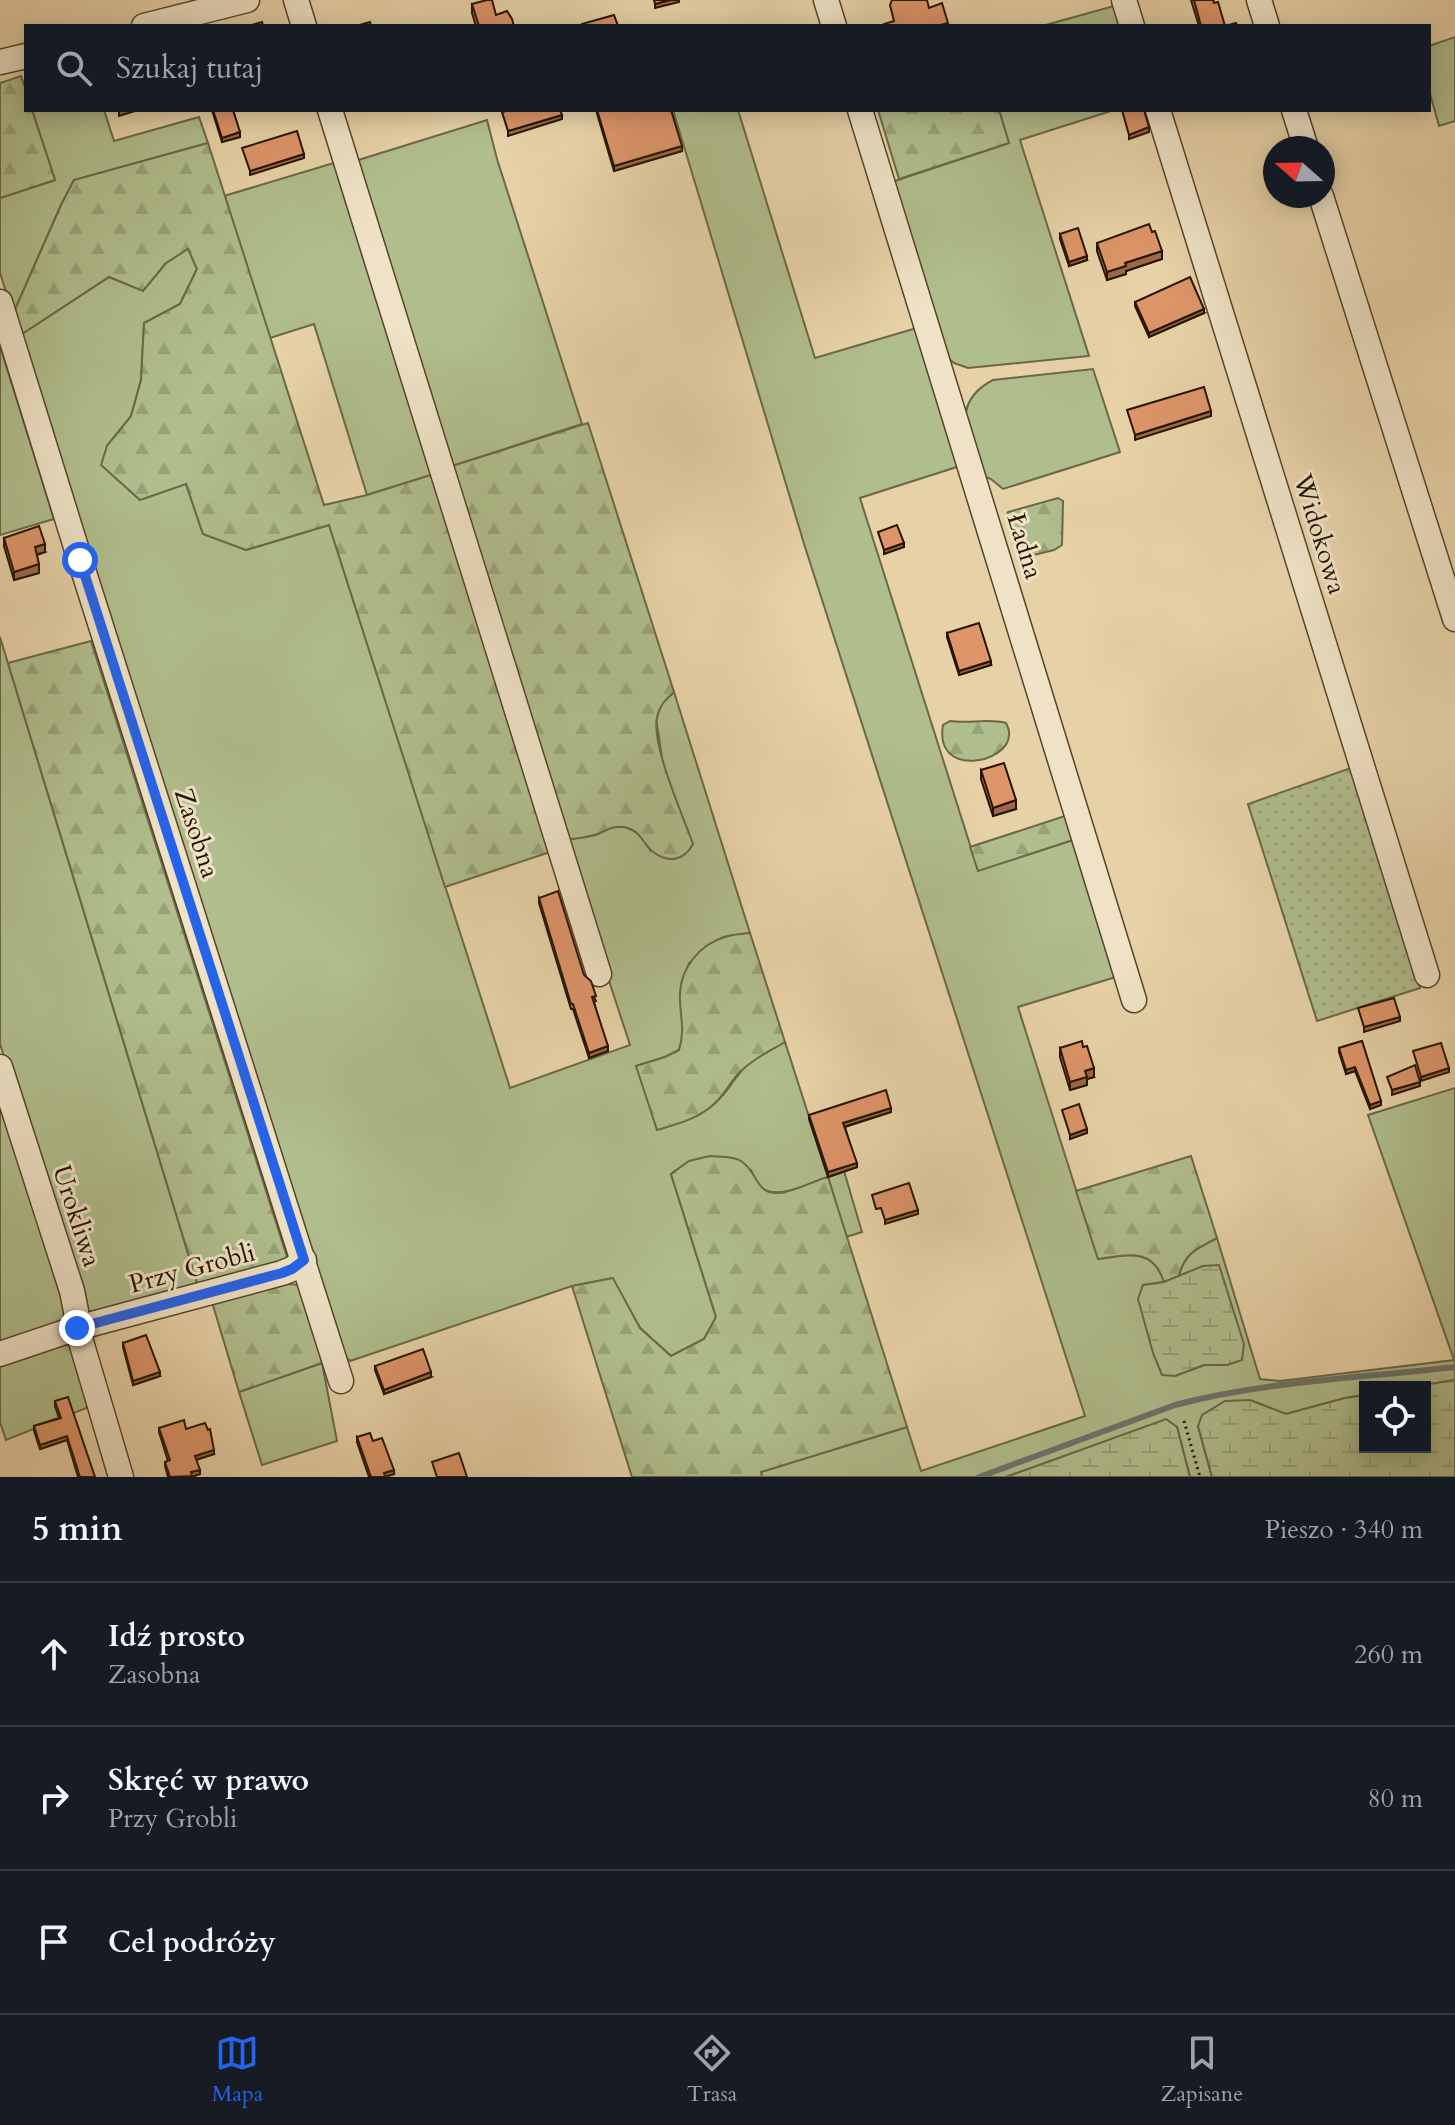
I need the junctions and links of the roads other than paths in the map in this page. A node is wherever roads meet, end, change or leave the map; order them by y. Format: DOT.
graph roads {
  1 [pos="247,0"];
  2 [pos="296,0"];
  3 [pos="826,0"];
  4 [pos="1124,0"];
  5 [pos="1259,0"];
  6 [pos="152,24"];
  7 [pos="303,24"];
  8 [pos="833,24"];
  9 [pos="1131,24"];
  10 [pos="1266,24"];
  11 [pos="24,56"];
  12 [pos="0,62"];
  13 [pos="331,112"];
  14 [pos="861,112"];
  15 [pos="1159,112"];
  16 [pos="1295,112"];
  17 [pos="1302,136"];
  18 [pos="1325,208"];
  19 [pos="0,302"];
  20 [pos="1455,619"];
  21 [pos="599,974"];
  22 [pos="1427,975"];
  23 [pos="1134,1000"];
  24 [pos="0,1067"];
  25 [pos="304,1260"];
  26 [pos="77,1328"];
  27 [pos="0,1354"];
  28 [pos="341,1381"];
  29 [pos="121,1477"];
  1 -- 6 [label="street"];
  2 -- 7 [label="street"];
  3 -- 8 [label="street"];
  4 -- 9 [label="street"];
  5 -- 10 [label="street"];
  11 -- 12 [label="street"];
  13 -- 21 [label="street"];
  14 -- 23 [label="street, Ładna"];
  15 -- 22 [label="street, Widokowa"];
  16 -- 17 [label="street"];
  18 -- 20 [label="street"];
  19 -- 25 [label="street, Zasobna"];
  24 -- 26 [label="street, Urokliwa"];
  25 -- 26 [label="street, Przy Grobli"];
  25 -- 28 [label="street, Zasobna"];
  26 -- 27 [label="street, Przy Grobli"];
  26 -- 29 [label="street, Urokliwa"];
}
